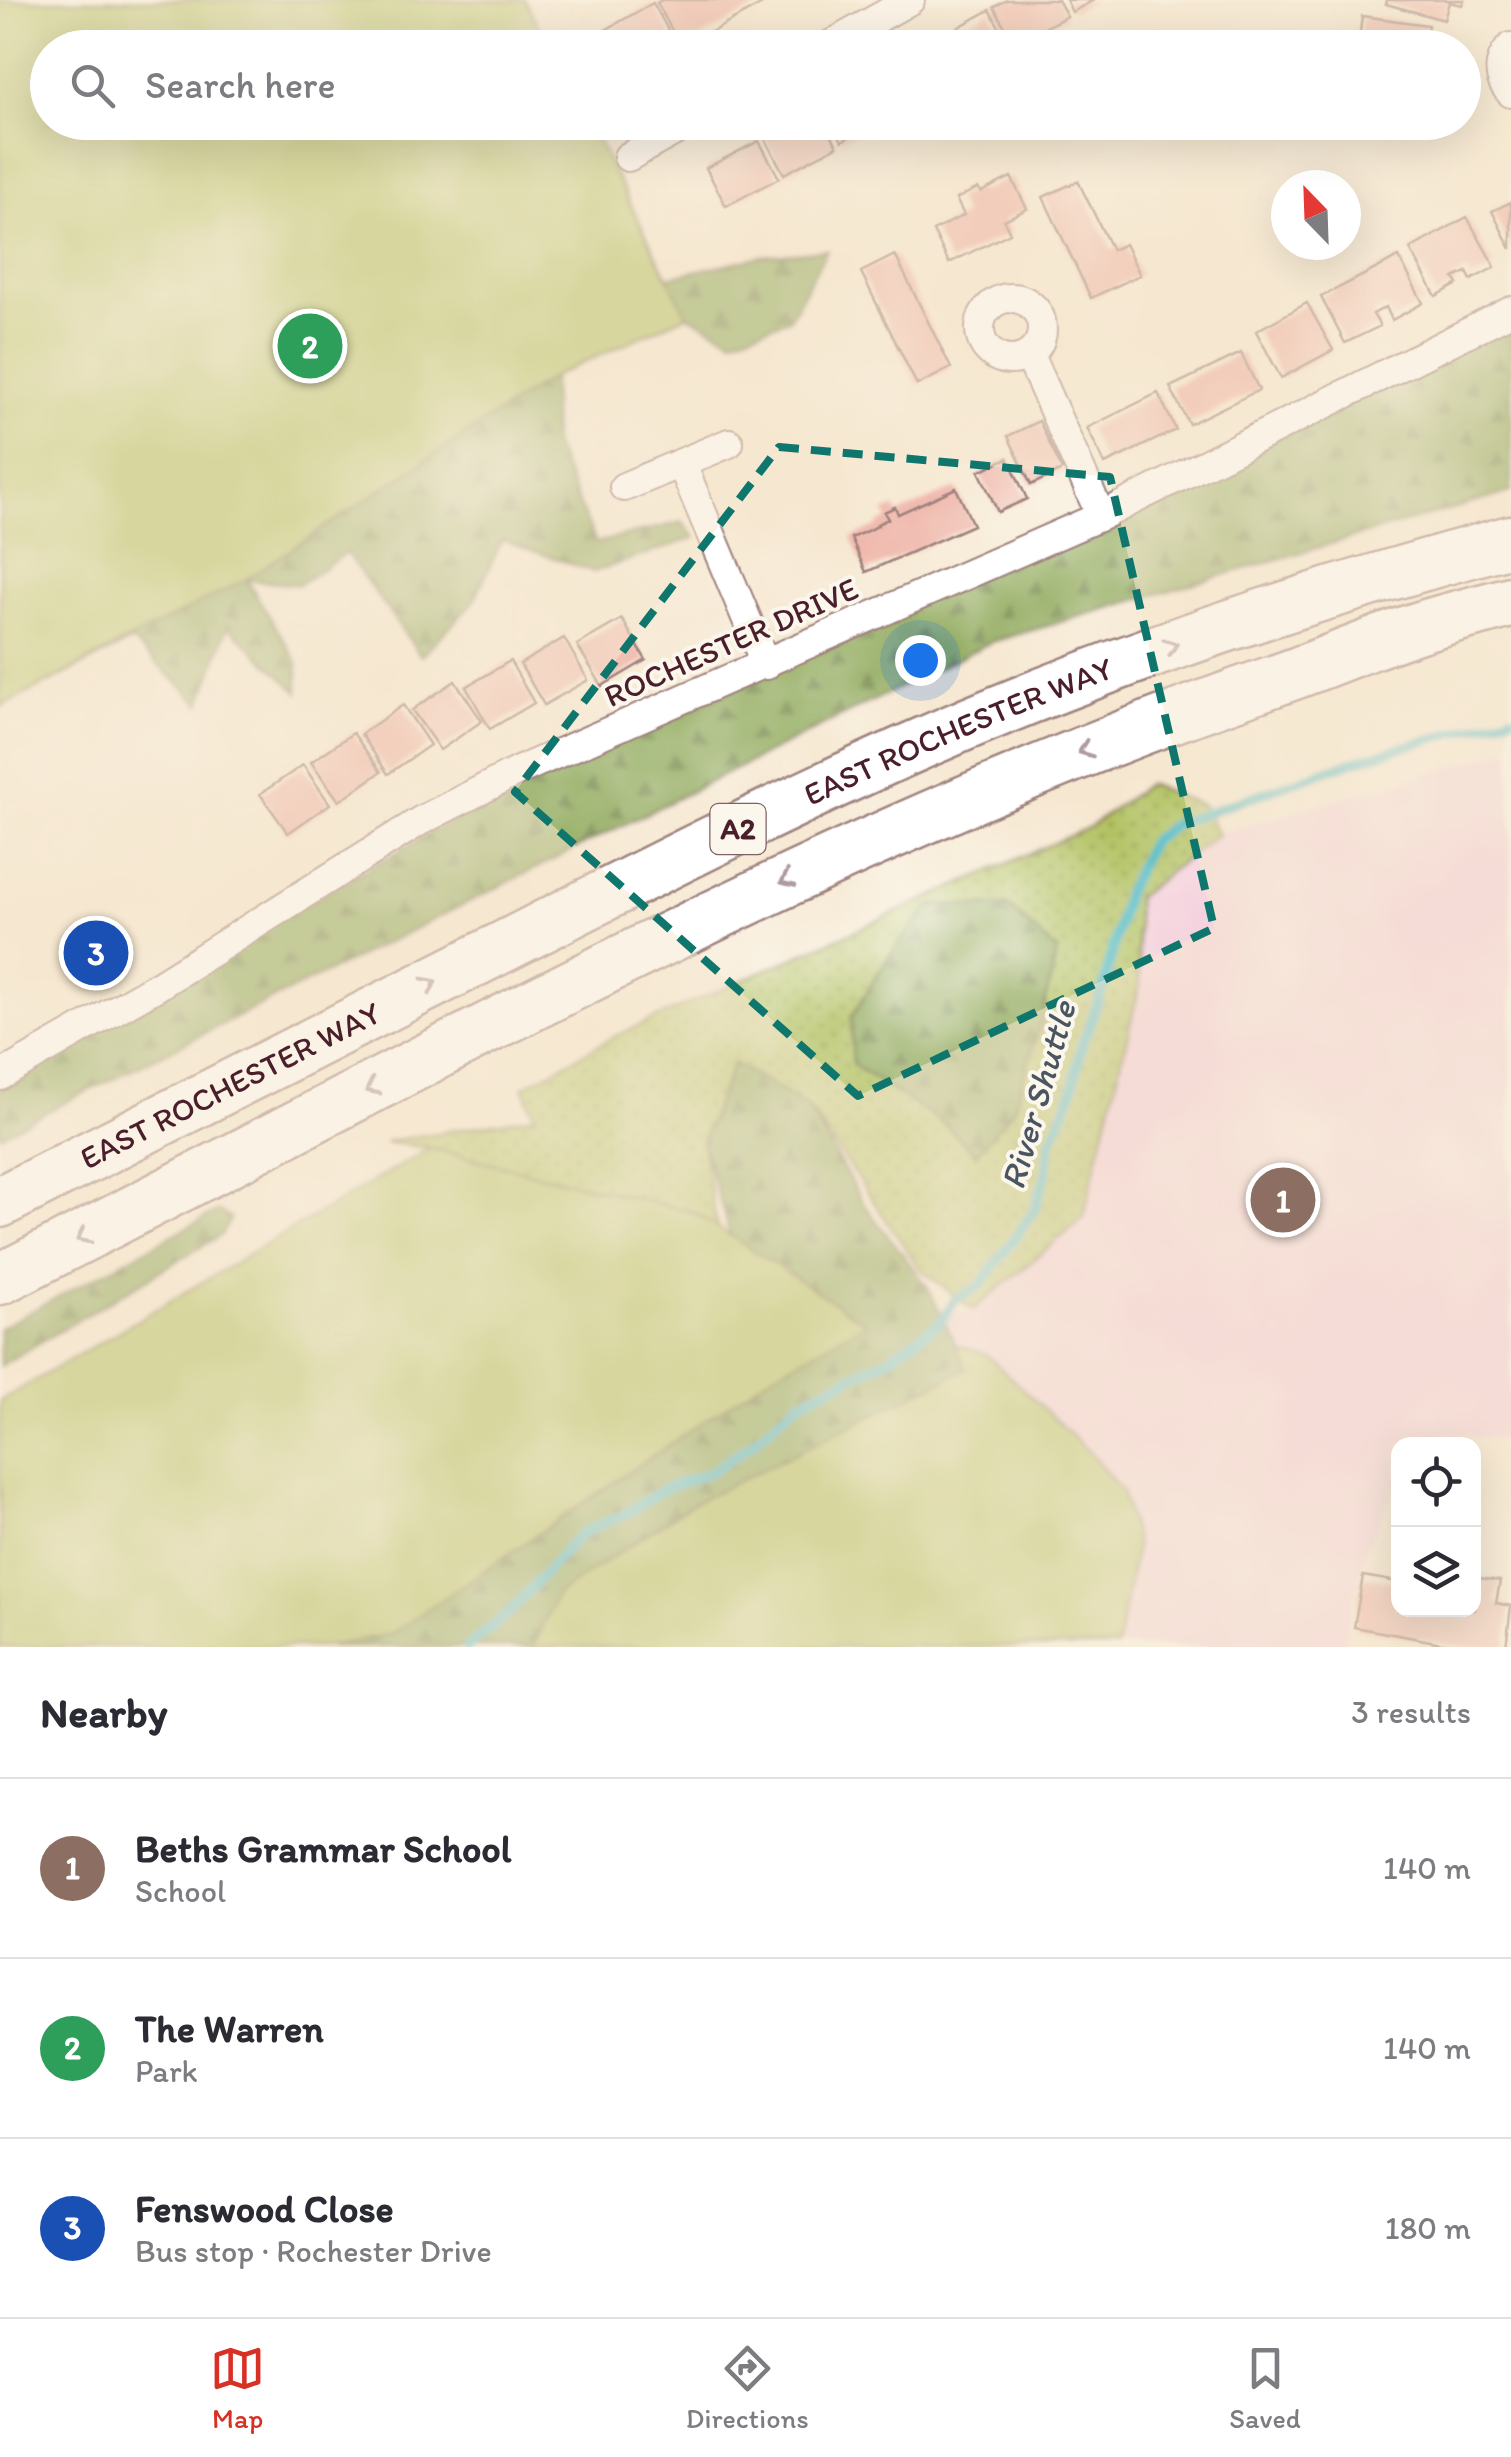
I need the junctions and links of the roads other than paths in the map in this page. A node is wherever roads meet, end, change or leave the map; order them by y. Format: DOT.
graph roads {
  1 [pos="910,0"];
  2 [pos="857,30"];
  3 [pos="1511,46"];
  4 [pos="1511,93"];
  5 [pos="658,140"];
  6 [pos="628,157"];
  7 [pos="1511,311"];
  8 [pos="1030,354"];
  9 [pos="729,443"];
  10 [pos="682,465"];
  11 [pos="624,488"];
  12 [pos="1101,516"];
  13 [pos="1511,541"];
  14 [pos="1511,602"];
  15 [pos="1511,628"];
  16 [pos="766,665"];
  17 [pos="1275,680"];
  18 [pos="0,1076"];
  19 [pos="0,1202"];
  20 [pos="0,1278"];
  1 -- 2 [label="street"];
  3 -- 4 [label="street"];
  5 -- 6 [label="street"];
  7 -- 12 [label="street, ROCHESTER DRIVE"];
  8 -- 12 [label="street"];
  9 -- 10 [label="street"];
  10 -- 11 [label="street"];
  10 -- 16 [label="street"];
  12 -- 16 [label="street, ROCHESTER DRIVE"];
  19 -- 13 [label="highway, EAST ROCHESTER WAY / A2, one-way"];
  14 -- 17 [label="highway, A2"];
  15 -- 17 [label="highway"];
  16 -- 18 [label="street, ROCHESTER DRIVE"];
  17 -- 20 [label="highway, EAST ROCHESTER WAY / A2, one-way"];
}
